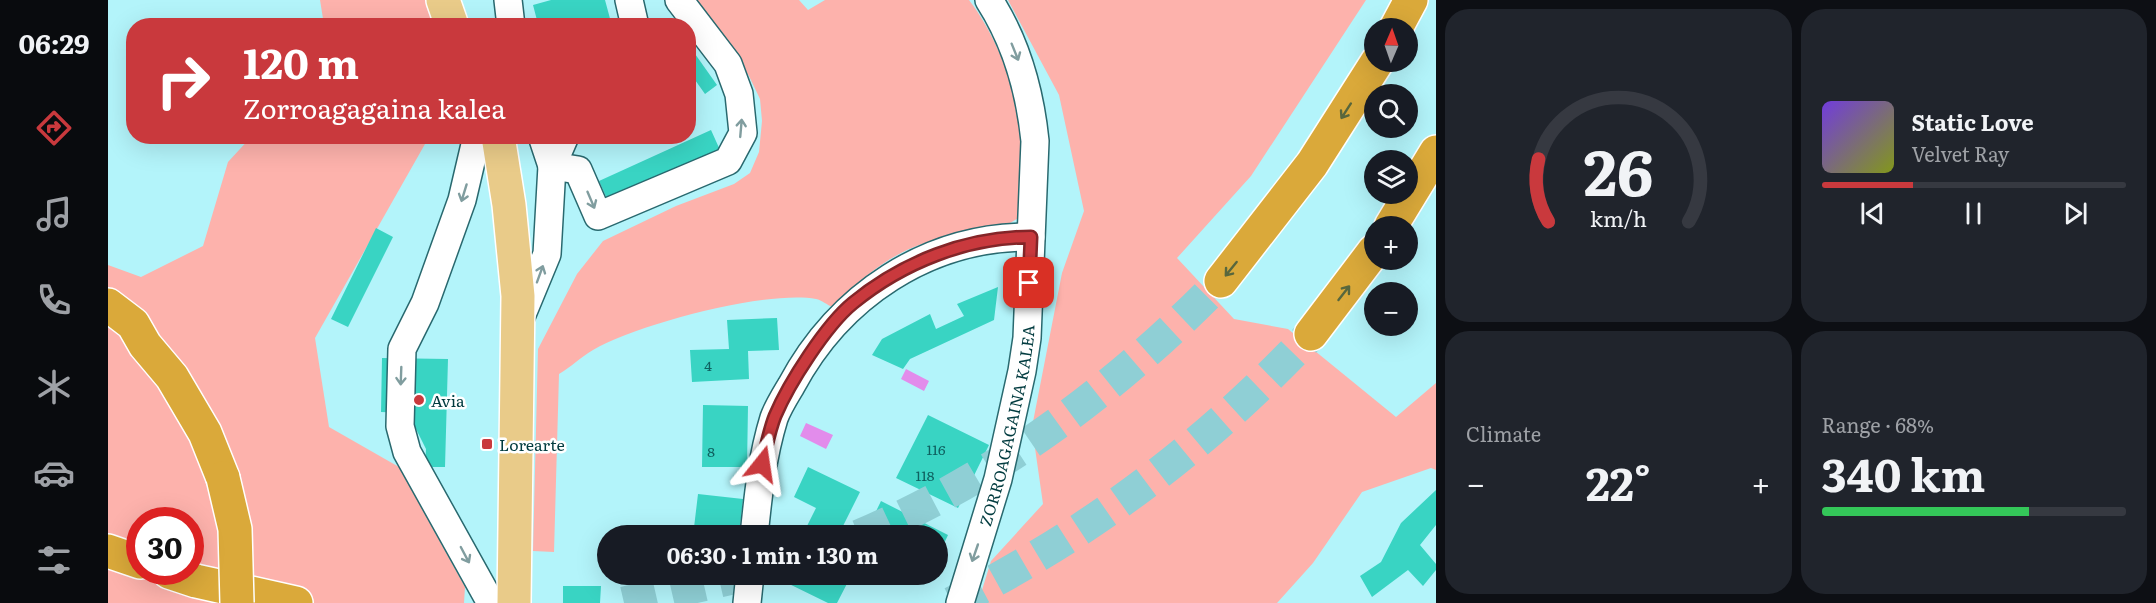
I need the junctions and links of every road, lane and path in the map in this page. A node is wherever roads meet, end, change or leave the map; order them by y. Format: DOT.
graph roads {
  1 [pos="443,0"];
  2 [pos="463,0"];
  3 [pos="508,0"];
  4 [pos="629,0"];
  5 [pos="679,0"];
  6 [pos="989,0"];
  7 [pos="1411,0"];
  8 [pos="449,18"];
  9 [pos="469,18"];
  10 [pos="511,18"];
  11 [pos="633,18"];
  12 [pos="693,18"];
  13 [pos="1401,18"];
  14 [pos="696,22"];
  15 [pos="1371,72"];
  16 [pos="476,144"];
  17 [pos="479,144"];
  18 [pos="499,144"];
  19 [pos="545,144"];
  20 [pos="562,144"];
  21 [pos="1436,152"];
  22 [pos="552,166"];
  23 [pos="1397,216"];
  24 [pos="1031,237"];
  25 [pos="1364,264"];
  26 [pos="1221,281"];
  27 [pos="108,305"];
  28 [pos="108,322"];
  29 [pos="516,328"];
  30 [pos="1311,334"];
  31 [pos="145,345"];
  32 [pos="755,525"];
  33 [pos="108,551"];
  34 [pos="126,557"];
  35 [pos="204,583"];
  36 [pos="749,585"];
  37 [pos="237,603"];
  38 [pos="296,603"];
  39 [pos="492,603"];
  40 [pos="514,603"];
  41 [pos="747,603"];
  42 [pos="960,603"];
  1 -- 8 [label="main road"];
  2 -- 9 [label="main road"];
  3 -- 10 [label="street"];
  4 -- 11 [label="street"];
  12 -- 5 [label="street, one-way"];
  6 -- 24 [label="street, ZORROAGAGAINA KALEA, one-way"];
  7 -- 13 [label="highway"];
  22 -- 14 [label="street, one-way"];
  15 -- 26 [label="highway, one-way"];
  16 -- 39 [label="street, one-way"];
  17 -- 39 [label="main road"];
  18 -- 29 [label="main road"];
  19 -- 22 [label="street"];
  20 -- 22 [label="street"];
  21 -- 23 [label="highway"];
  29 -- 22 [label="street, one-way"];
  24 -- 32 [label="street"];
  24 -- 42 [label="street, ZORROAGAGAINA KALEA, one-way"];
  30 -- 25 [label="highway, one-way"];
  27 -- 31 [label="highway"];
  28 -- 31 [label="highway"];
  29 -- 40 [label="main road"];
  31 -- 37 [label="highway, bridge"];
  33 -- 34 [label="highway"];
  35 -- 38 [label="highway"];
  36 -- 41 [label="street"];
}
